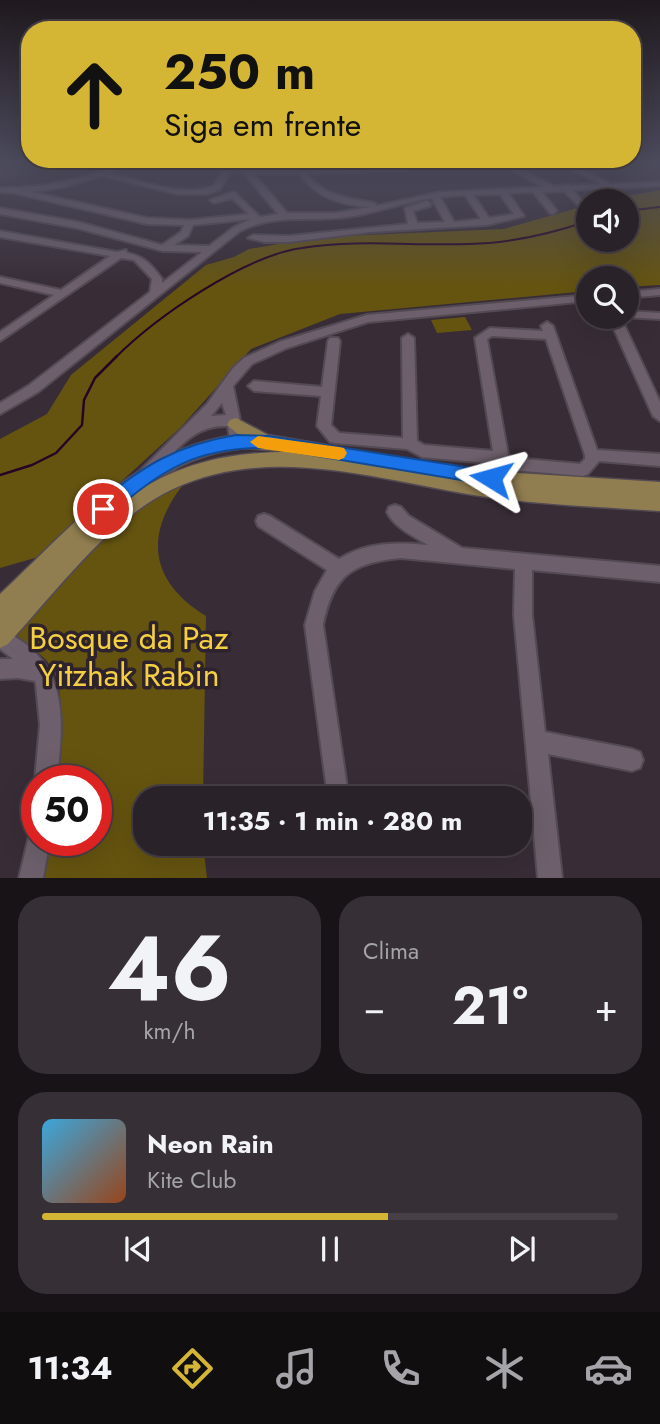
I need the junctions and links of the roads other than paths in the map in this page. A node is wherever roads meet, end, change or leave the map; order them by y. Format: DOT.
graph roads {
  1 [pos="75,205"];
  2 [pos="218,205"];
  3 [pos="244,205"];
  4 [pos="276,205"];
  5 [pos="369,205"];
  6 [pos="389,205"];
  7 [pos="420,205"];
  8 [pos="441,205"];
  9 [pos="476,205"];
  10 [pos="512,205"];
  11 [pos="548,205"];
  12 [pos="382,206"];
  13 [pos="0,210"];
  14 [pos="281,211"];
  15 [pos="553,211"];
  16 [pos="132,218"];
  17 [pos="19,221"];
  18 [pos="487,222"];
  19 [pos="190,223"];
  20 [pos="232,224"];
  21 [pos="451,225"];
  22 [pos="412,226"];
  23 [pos="1,234"];
  24 [pos="111,234"];
  25 [pos="253,238"];
  26 [pos="139,242"];
  27 [pos="163,248"];
  28 [pos="213,248"];
  29 [pos="119,255"];
  30 [pos="0,280"];
  31 [pos="660,292"];
  32 [pos="62,293"];
  33 [pos="155,293"];
  34 [pos="639,294"];
  35 [pos="576,299"];
  36 [pos="639,315"];
  37 [pos="660,316"];
  38 [pos="621,329"];
  39 [pos="0,337"];
  40 [pos="408,338"];
  41 [pos="334,341"];
  42 [pos="227,384"];
  43 [pos="254,386"];
  44 [pos="328,392"];
  45 [pos="0,409"];
  46 [pos="660,416"];
  47 [pos="191,428"];
  48 [pos="235,429"];
  49 [pos="410,444"];
  50 [pos="592,455"];
  51 [pos="501,457"];
  52 [pos="660,460"];
  53 [pos="219,463"];
  54 [pos="142,477"];
  55 [pos="660,490"];
  56 [pos="660,503"];
  57 [pos="264,521"];
  58 [pos="401,550"];
  59 [pos="457,553"];
  60 [pos="524,562"];
  61 [pos="338,568"];
  62 [pos="656,575"];
  63 [pos="0,608"];
  64 [pos="0,637"];
  65 [pos="0,669"];
  66 [pos="42,674"];
  67 [pos="536,741"];
  68 [pos="632,760"];
  69 [pos="47,765"];
  70 [pos="336,786"];
  71 [pos="35,856"];
  72 [pos="32,878"];
  73 [pos="550,878"];
  1 -- 16 [label="street"];
  2 -- 20 [label="street"];
  3 -- 20 [label="street"];
  4 -- 14 [label="street"];
  5 -- 12 [label="street"];
  6 -- 12 [label="street"];
  7 -- 22 [label="street"];
  8 -- 21 [label="street"];
  9 -- 18 [label="street"];
  10 -- 18 [label="street"];
  11 -- 15 [label="street"];
  12 -- 14 [label="street"];
  13 -- 24 [label="street"];
  14 -- 20 [label="street"];
  16 -- 19 [label="street"];
  16 -- 24 [label="street"];
  17 -- 23 [label="street"];
  18 -- 21 [label="street"];
  19 -- 20 [label="street"];
  19 -- 27 [label="street"];
  20 -- 28 [label="street"];
  21 -- 22 [label="street"];
  22 -- 25 [label="street"];
  23 -- 29 [label="street"];
  24 -- 26 [label="street"];
  26 -- 27 [label="street"];
  26 -- 29 [label="street"];
  27 -- 28 [label="street"];
  28 -- 33 [label="street"];
  29 -- 32 [label="street"];
  29 -- 33 [label="street"];
  30 -- 32 [label="street"];
  31 -- 34 [label="street"];
  32 -- 39 [label="street"];
  33 -- 45 [label="street"];
  35 -- 42 [label="street"];
  36 -- 37 [label="street"];
  38 -- 46 [label="street"];
  40 -- 49 [label="street"];
  41 -- 44 [label="street"];
  42 -- 47 [label="street"];
  42 -- 48 [label="street"];
  43 -- 44 [label="street"];
  44 -- 49 [label="street"];
  47 -- 48 [label="street"];
  47 -- 54 [label="street"];
  48 -- 53 [label="main road"];
  48 -- 54 [label="main road"];
  48 -- 55 [label="main road"];
  49 -- 51 [label="street"];
  50 -- 51 [label="street"];
  50 -- 51 [label="street"];
  50 -- 52 [label="street"];
  53 -- 56 [label="main road"];
  53 -- 64 [label="main road"];
  54 -- 63 [label="main road"];
  57 -- 61 [label="street"];
  58 -- 59 [label="street"];
  58 -- 59 [label="street"];
  58 -- 61 [label="street"];
  59 -- 60 [label="street"];
  60 -- 62 [label="street"];
  60 -- 67 [label="street"];
  61 -- 70 [label="street"];
  64 -- 66 [label="street"];
  65 -- 66 [label="street"];
  66 -- 69 [label="street"];
  67 -- 68 [label="street"];
  67 -- 73 [label="street"];
  71 -- 72 [label="street"];
}
